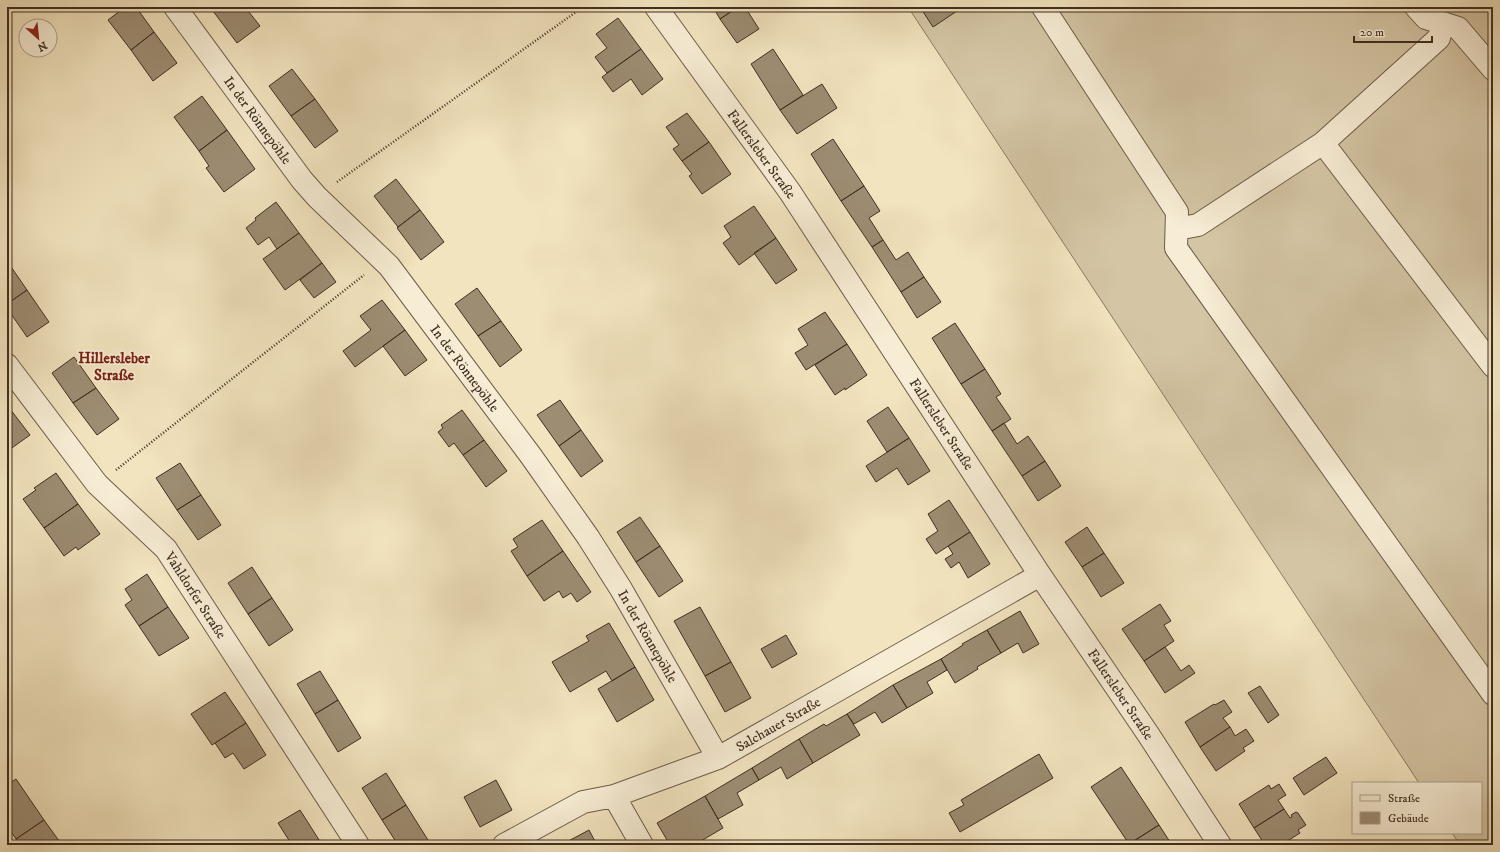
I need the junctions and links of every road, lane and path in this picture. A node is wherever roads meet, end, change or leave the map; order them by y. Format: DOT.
graph roads {
  1 [pos="175,7"];
  2 [pos="583,7"];
  3 [pos="656,7"];
  4 [pos="1043,7"];
  5 [pos="1416,7"];
  6 [pos="1443,23"];
  7 [pos="1493,69"];
  8 [pos="1323,143"];
  9 [pos="317,197"];
  10 [pos="1177,229"];
  11 [pos="383,260"];
  12 [pos="7,365"];
  13 [pos="1493,366"];
  14 [pos="97,484"];
  15 [pos="1040,574"];
  16 [pos="1493,694"];
  17 [pos="718,758"];
  18 [pos="614,796"];
  19 [pos="358,845"];
  20 [pos="504,845"];
  21 [pos="642,845"];
  22 [pos="1220,845"];
  1 -- 9 [label="street, In der Rönnepöhle"];
  2 -- 9 [label="path"];
  3 -- 15 [label="street, Fallersleber Straße"];
  4 -- 10 [label="street"];
  5 -- 6 [label="street"];
  6 -- 7 [label="street"];
  6 -- 8 [label="street"];
  8 -- 10 [label="street"];
  8 -- 13 [label="street"];
  9 -- 11 [label="street, In der Rönnepöhle"];
  10 -- 16 [label="street"];
  11 -- 14 [label="path"];
  11 -- 17 [label="street, In der Rönnepöhle"];
  12 -- 14 [label="street, Vahldorfer Straße"];
  14 -- 19 [label="street, Vahldorfer Straße"];
  15 -- 17 [label="street, Salchauer Straße"];
  15 -- 22 [label="street, Fallersleber Straße"];
  17 -- 18 [label="street, Salchauer Straße"];
  18 -- 20 [label="street, Salchauer Straße"];
  18 -- 21 [label="street"];
}
